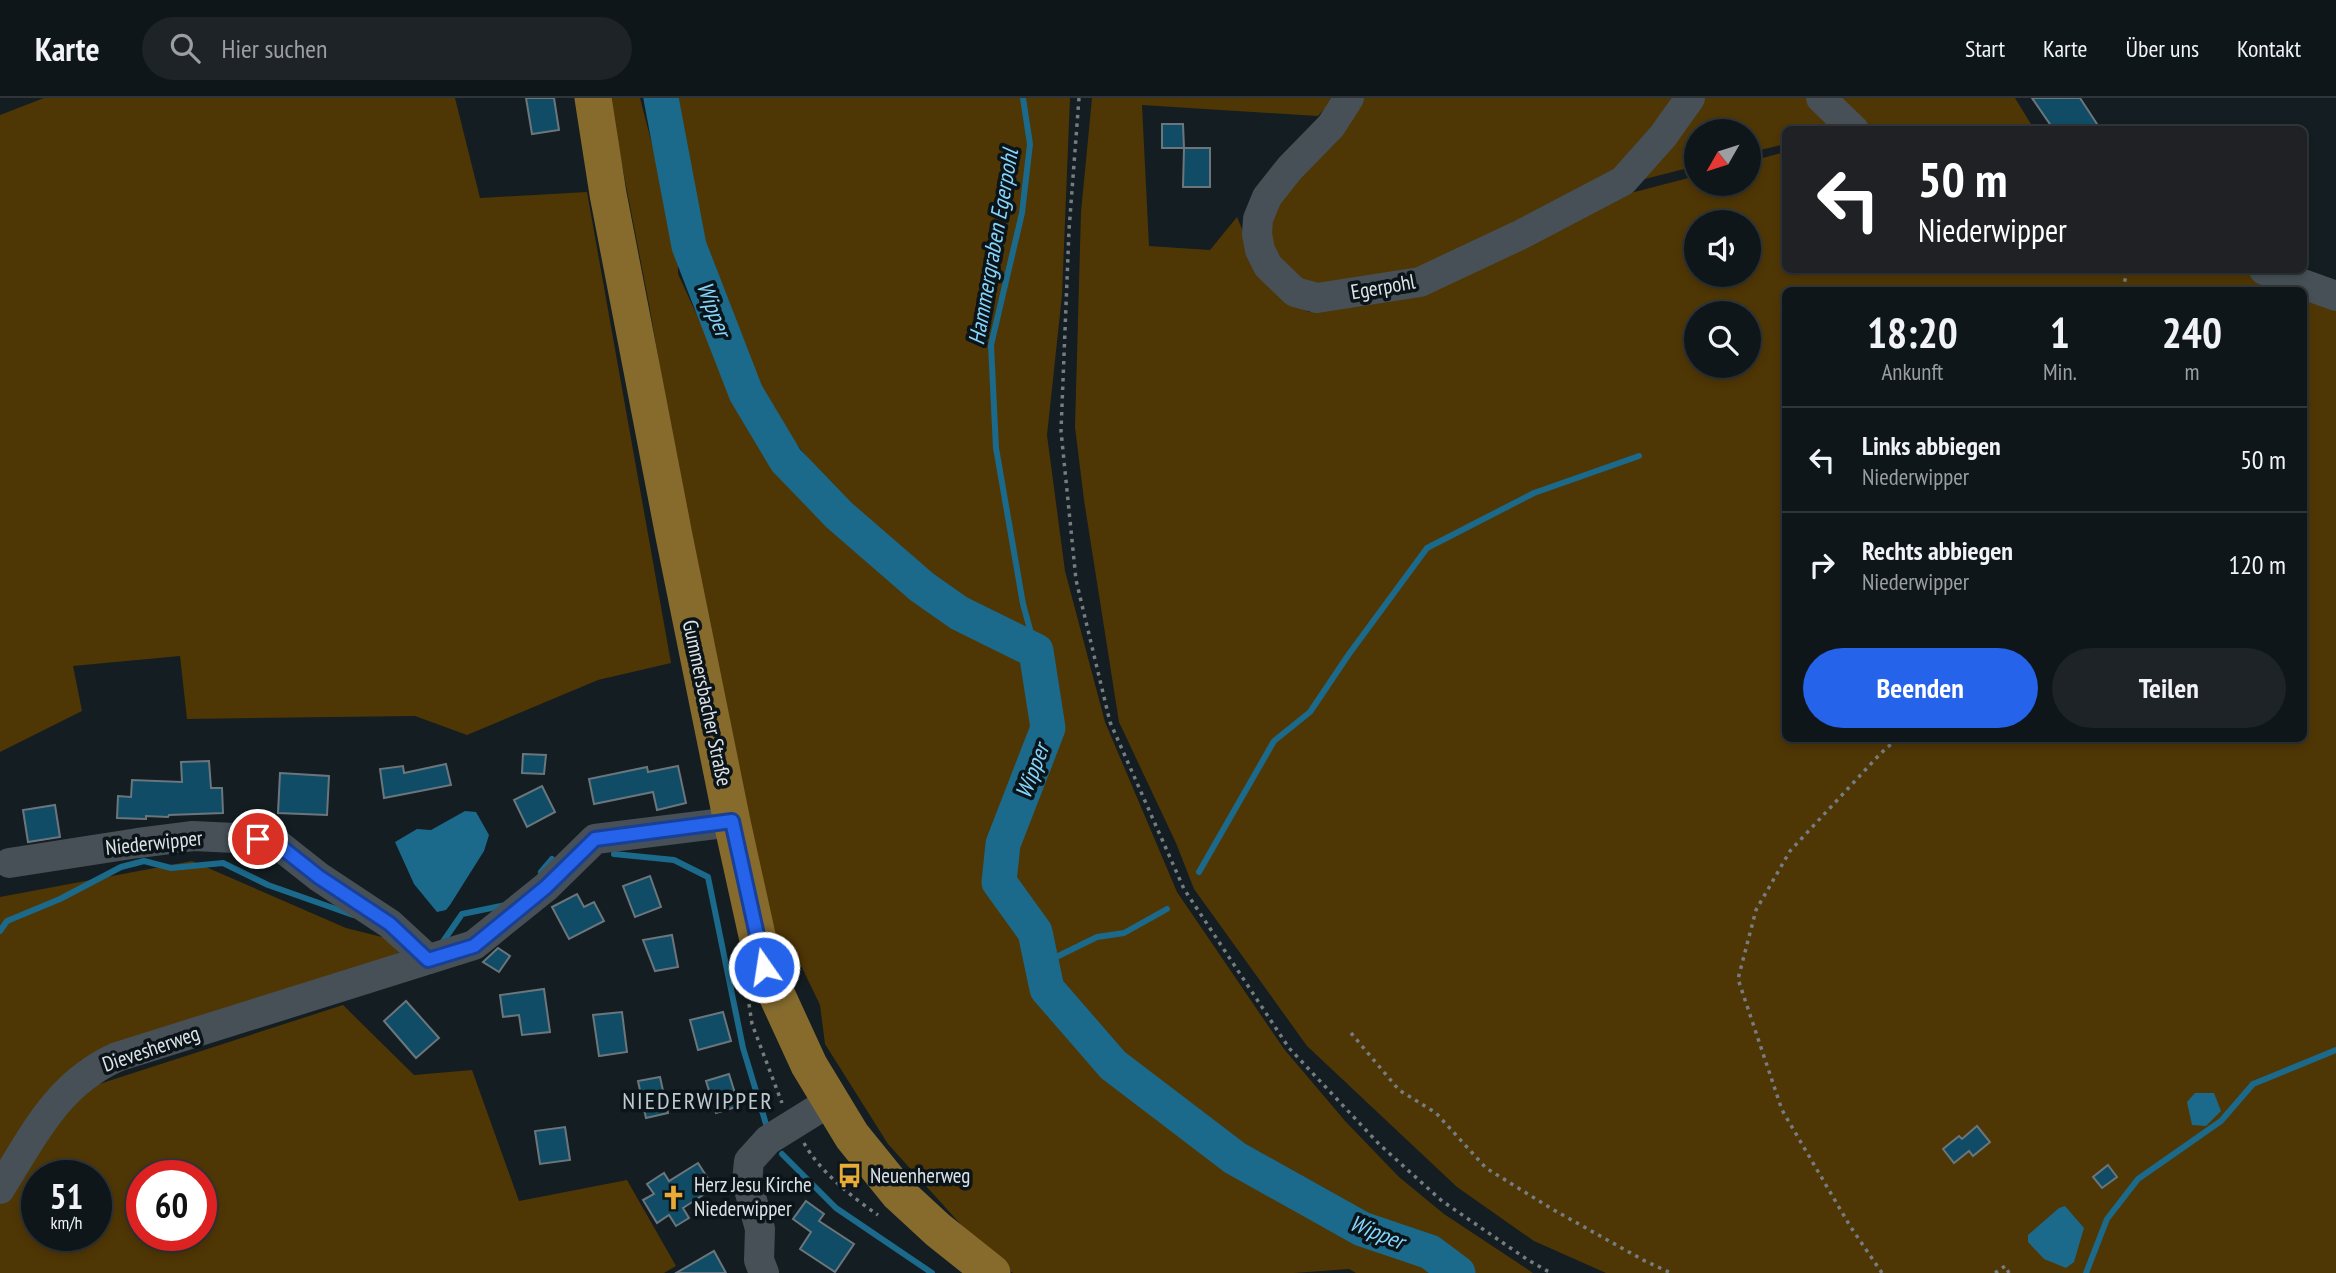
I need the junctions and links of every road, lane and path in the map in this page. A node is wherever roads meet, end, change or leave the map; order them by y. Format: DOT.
graph roads {
  1 [pos="593,98"];
  2 [pos="1079,98"];
  3 [pos="1349,98"];
  4 [pos="1690,98"];
  5 [pos="1821,98"];
  6 [pos="1850,126"];
  7 [pos="2272,273"];
  8 [pos="2336,296"];
  9 [pos="1893,742"];
  10 [pos="732,821"];
  11 [pos="9,863"];
  12 [pos="428,960"];
  13 [pos="1351,1032"];
  14 [pos="829,1101"];
  15 [pos="0,1189"];
  16 [pos="759,1269"];
  17 [pos="992,1273"];
  18 [pos="1551,1273"];
  19 [pos="1671,1273"];
  20 [pos="1882,1273"];
  21 [pos="1995,1273"];
  22 [pos="2009,1273"];
  1 -- 10 [label="main road, Gummersbacher Straße"];
  2 -- 18 [label="path"];
  3 -- 4 [label="street, Egerpohl"];
  5 -- 6 [label="street"];
  7 -- 8 [label="street"];
  9 -- 20 [label="path"];
  10 -- 12 [label="street"];
  10 -- 14 [label="main road, Gummersbacher Straße"];
  11 -- 12 [label="street, Niederwipper"];
  12 -- 15 [label="street, Dievesherweg"];
  13 -- 19 [label="path"];
  14 -- 16 [label="street"];
  14 -- 17 [label="main road, Gummersbacher Straße"];
  21 -- 22 [label="path"];
}
